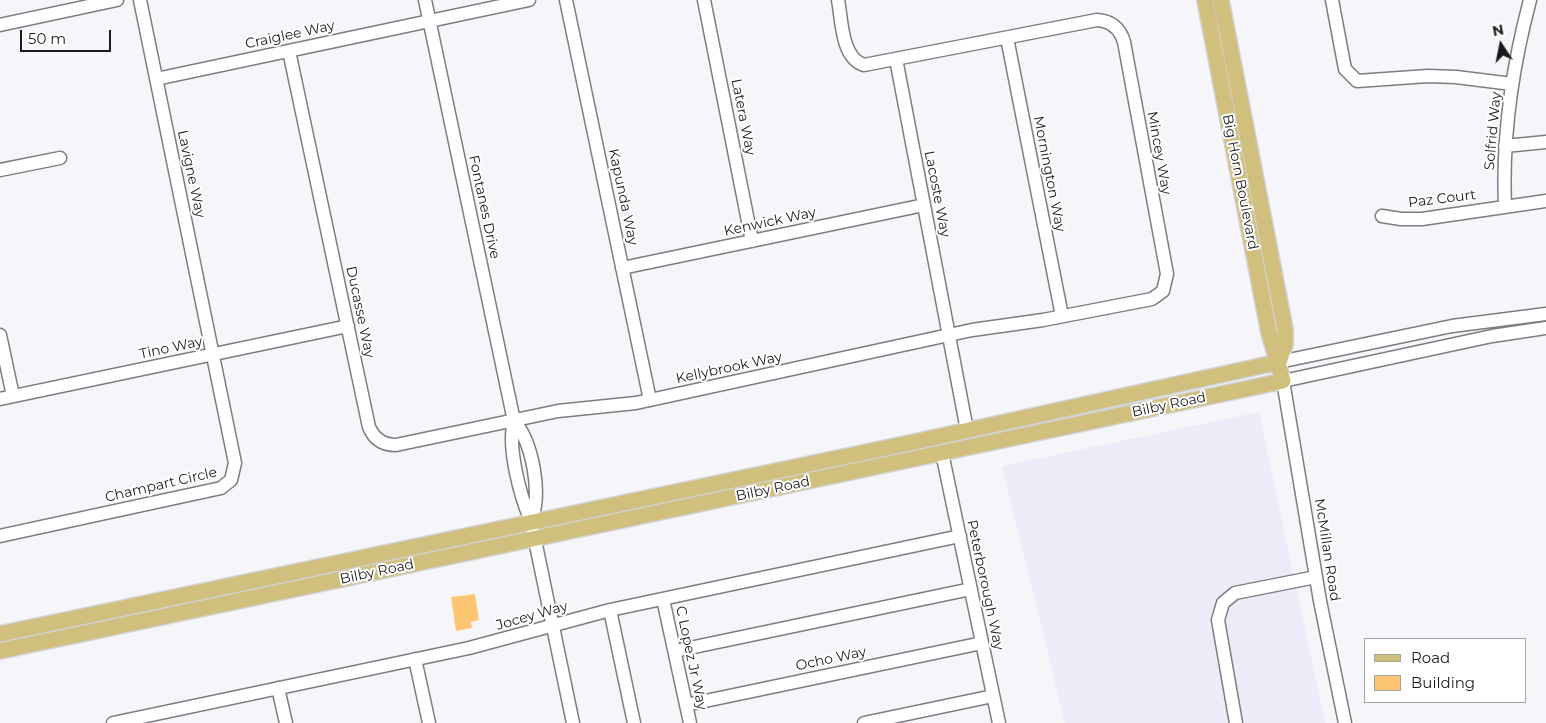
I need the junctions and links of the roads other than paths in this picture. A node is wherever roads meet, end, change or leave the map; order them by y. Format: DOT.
graph roads {
  1 [pos="117,0"];
  2 [pos="140,0"];
  3 [pos="425,0"];
  4 [pos="529,0"];
  5 [pos="566,0"];
  6 [pos="704,0"];
  7 [pos="838,0"];
  8 [pos="1205,0"];
  9 [pos="1221,0"];
  10 [pos="1332,0"];
  11 [pos="1530,0"];
  12 [pos="430,21"];
  13 [pos="0,25"];
  14 [pos="1007,38"];
  15 [pos="289,50"];
  16 [pos="896,59"];
  17 [pos="156,79"];
  18 [pos="1512,84"];
  19 [pos="1546,142"];
  20 [pos="1505,146"];
  21 [pos="60,158"];
  22 [pos="0,170"];
  23 [pos="1546,201"];
  24 [pos="924,205"];
  25 [pos="1505,206"];
  26 [pos="1382,216"];
  27 [pos="752,241"];
  28 [pos="622,268"];
  29 [pos="1546,314"];
  30 [pos="1062,316"];
  31 [pos="348,326"];
  32 [pos="1546,328"];
  33 [pos="0,334"];
  34 [pos="949,335"];
  35 [pos="212,354"];
  36 [pos="1279,362"];
  37 [pos="1282,381"];
  38 [pos="6,398"];
  39 [pos="650,400"];
  40 [pos="514,421"];
  41 [pos="968,430"];
  42 [pos="942,453"];
  43 [pos="531,521"];
  44 [pos="0,536"];
  45 [pos="960,536"];
  46 [pos="535,539"];
  47 [pos="1316,578"];
  48 [pos="971,590"];
  49 [pos="663,598"];
  50 [pos="610,610"];
  51 [pos="554,625"];
  52 [pos="0,634"];
  53 [pos="982,643"];
  54 [pos="0,651"];
  55 [pos="674,651"];
  56 [pos="415,660"];
  57 [pos="278,688"];
  58 [pos="993,696"];
  59 [pos="686,705"];
  60 [pos="113,723"];
  61 [pos="286,723"];
  62 [pos="429,723"];
  63 [pos="573,723"];
  64 [pos="634,723"];
  65 [pos="690,723"];
  66 [pos="864,723"];
  67 [pos="999,723"];
  68 [pos="1236,723"];
  69 [pos="1344,723"];
  1 -- 13 [label="street"];
  2 -- 17 [label="street, Lavigne Way"];
  3 -- 12 [label="street, Fontanes Drive"];
  4 -- 12 [label="street, Craiglee Way"];
  5 -- 28 [label="street, Kapunda Way"];
  6 -- 27 [label="street, Latera Way"];
  7 -- 16 [label="street, Mincey Way"];
  8 -- 36 [label="main road, Big Horn Boulevard"];
  9 -- 36 [label="main road, Big Horn Boulevard"];
  10 -- 18 [label="street"];
  11 -- 18 [label="street, Solfrid Way"];
  12 -- 15 [label="street, Craiglee Way"];
  12 -- 40 [label="street, Fontanes Drive"];
  14 -- 16 [label="street, Mincey Way"];
  14 -- 30 [label="street, Mornington Way"];
  14 -- 30 [label="street, Mincey Way"];
  15 -- 17 [label="street, Craiglee Way"];
  15 -- 31 [label="street, Ducasse Way"];
  16 -- 24 [label="street, Lacoste Way"];
  17 -- 35 [label="street, Lavigne Way"];
  18 -- 20 [label="street, Solfrid Way"];
  19 -- 20 [label="street"];
  20 -- 25 [label="street, Solfrid Way"];
  21 -- 22 [label="street"];
  23 -- 25 [label="street, Paz Court"];
  24 -- 27 [label="street, Kenwick Way"];
  24 -- 34 [label="street, Lacoste Way"];
  25 -- 26 [label="street, Paz Court"];
  27 -- 28 [label="street, Kenwick Way"];
  28 -- 39 [label="street, Kapunda Way"];
  29 -- 36 [label="street, Bilby Road"];
  30 -- 34 [label="street, Mincey Way"];
  31 -- 35 [label="street, Tino Way"];
  31 -- 40 [label="street, Ducasse Way"];
  32 -- 37 [label="street, Bilby Road"];
  33 -- 38 [label="street"];
  34 -- 39 [label="street, Kellybrook Way"];
  34 -- 41 [label="street, Lacoste Way"];
  35 -- 38 [label="street, Tino Way"];
  35 -- 44 [label="street, Champart Circle"];
  36 -- 37 [label="main road, Big Horn Boulevard"];
  36 -- 41 [label="main road, Bilby Road"];
  37 -- 42 [label="main road, Bilby Road"];
  37 -- 47 [label="street, McMillan Road"];
  39 -- 40 [label="street, Kellybrook Way"];
  40 -- 43 [label="street, Fontanes Drive"];
  41 -- 43 [label="main road, Bilby Road"];
  42 -- 45 [label="street, Peterborough Way"];
  42 -- 46 [label="main road, Bilby Road"];
  43 -- 46 [label="street, Fontanes Drive"];
  43 -- 52 [label="main road, Bilby Road"];
  45 -- 48 [label="street, Peterborough Way"];
  45 -- 49 [label="street, Jocey Way"];
  46 -- 51 [label="street, Fontanes Drive"];
  46 -- 54 [label="main road, Bilby Road"];
  47 -- 68 [label="street"];
  47 -- 69 [label="street, McMillan Road"];
  48 -- 53 [label="street, Peterborough Way"];
  48 -- 55 [label="street"];
  49 -- 50 [label="street, Jocey Way"];
  49 -- 55 [label="street, C Lopez Jr Way"];
  50 -- 51 [label="street, Jocey Way"];
  50 -- 64 [label="street"];
  51 -- 56 [label="street, Jocey Way"];
  51 -- 63 [label="street, Fontanes Drive"];
  53 -- 58 [label="street, Peterborough Way"];
  53 -- 59 [label="street, Ocho Way"];
  55 -- 59 [label="street, C Lopez Jr Way"];
  56 -- 57 [label="street, Jocey Way"];
  56 -- 62 [label="street"];
  57 -- 60 [label="street, Jocey Way"];
  57 -- 61 [label="street"];
  58 -- 66 [label="street"];
  58 -- 67 [label="street, Peterborough Way"];
  59 -- 65 [label="street, C Lopez Jr Way"];
}
